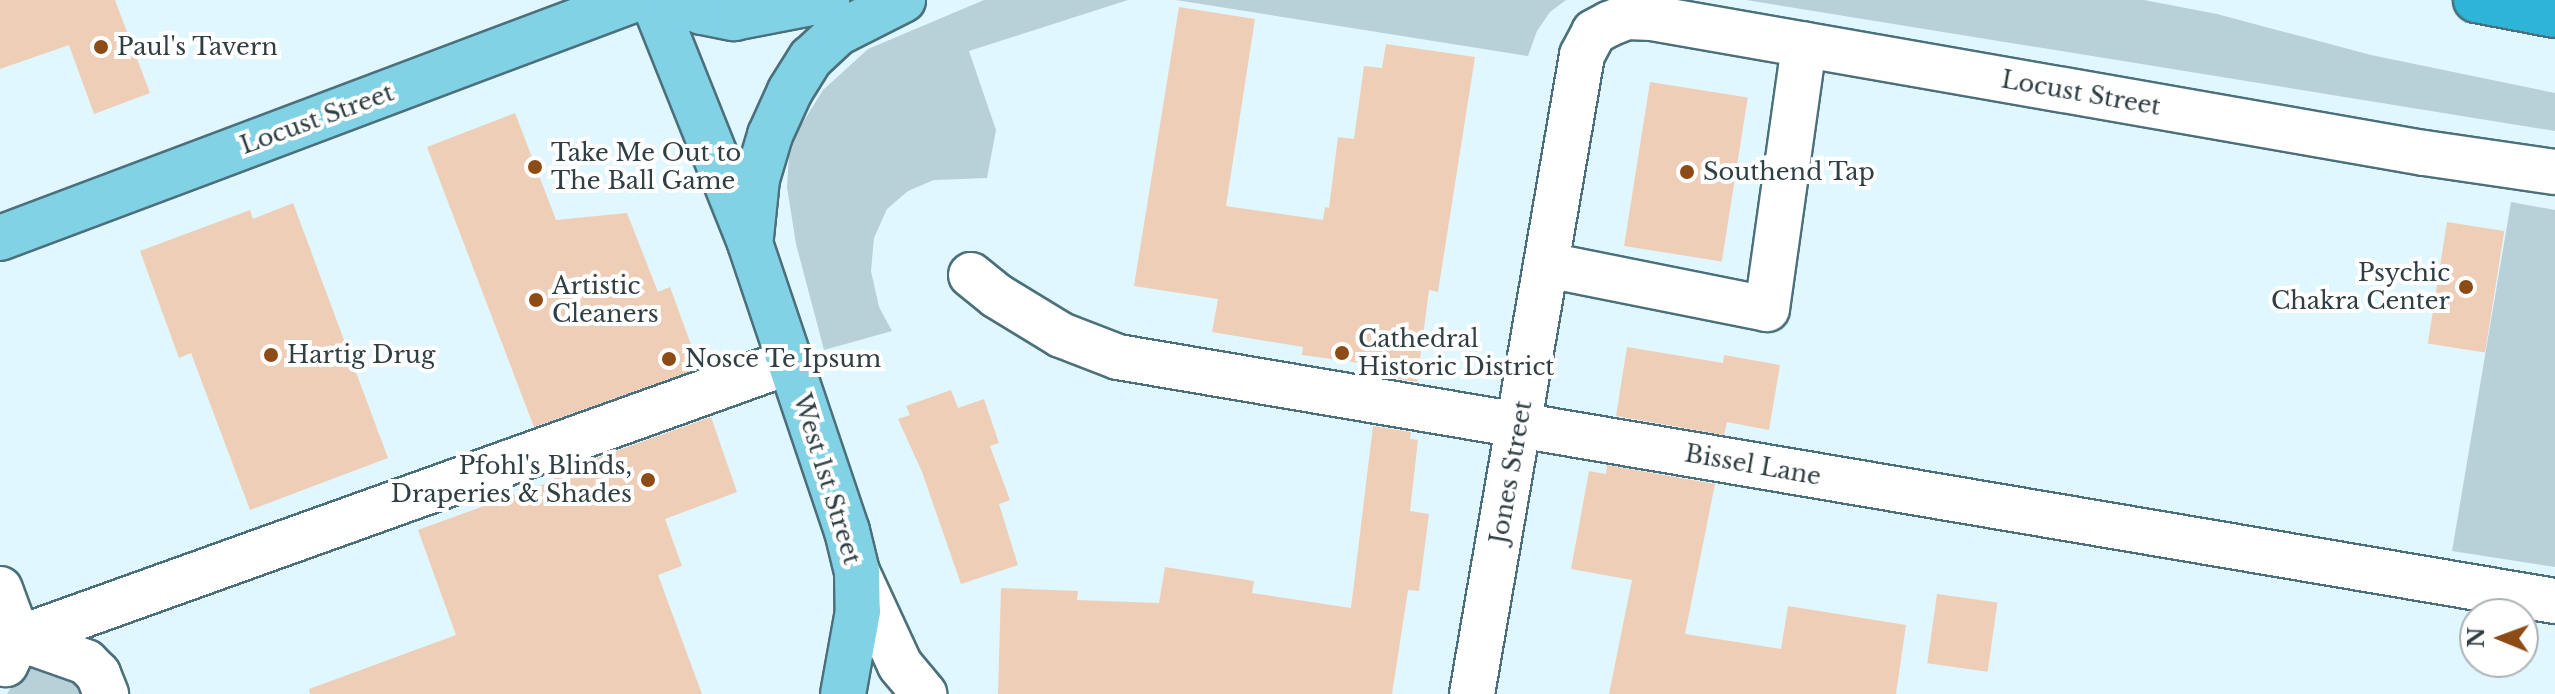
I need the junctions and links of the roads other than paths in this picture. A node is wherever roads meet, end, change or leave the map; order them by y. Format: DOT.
graph roads {
  1 [pos="633,0"];
  2 [pos="653,0"];
  3 [pos="669,0"];
  4 [pos="827,0"];
  5 [pos="903,0"];
  6 [pos="2476,0"];
  7 [pos="2555,15"];
  8 [pos="1609,24"];
  9 [pos="1804,45"];
  10 [pos="2555,172"];
  11 [pos="0,238"];
  12 [pos="750,243"];
  13 [pos="1547,265"];
  14 [pos="971,275"];
  15 [pos="789,362"];
  16 [pos="1519,426"];
  17 [pos="857,572"];
  18 [pos="0,589"];
  19 [pos="2555,601"];
  20 [pos="6,652"];
  21 [pos="106,694"];
  22 [pos="843,694"];
  23 [pos="924,694"];
  24 [pos="1472,694"];
  1 -- 11 [label="main road, Locust Street"];
  2 -- 12 [label="main road, West 1st Street"];
  3 -- 4 [label="main road"];
  5 -- 12 [label="main road"];
  6 -- 7 [label="highway"];
  8 -- 9 [label="street, Locust Street"];
  8 -- 13 [label="street, Jones Street"];
  9 -- 10 [label="street, Locust Street"];
  9 -- 13 [label="street"];
  12 -- 15 [label="main road, West 1st Street"];
  13 -- 16 [label="street, Jones Street"];
  14 -- 16 [label="street, Bissel Lane"];
  15 -- 17 [label="main road, West 1st Street"];
  15 -- 20 [label="street"];
  16 -- 19 [label="street, Bissel Lane"];
  16 -- 24 [label="street, Jones Street"];
  17 -- 22 [label="main road, West 1st Street"];
  17 -- 23 [label="street"];
  18 -- 20 [label="street"];
  20 -- 21 [label="street"];
}
